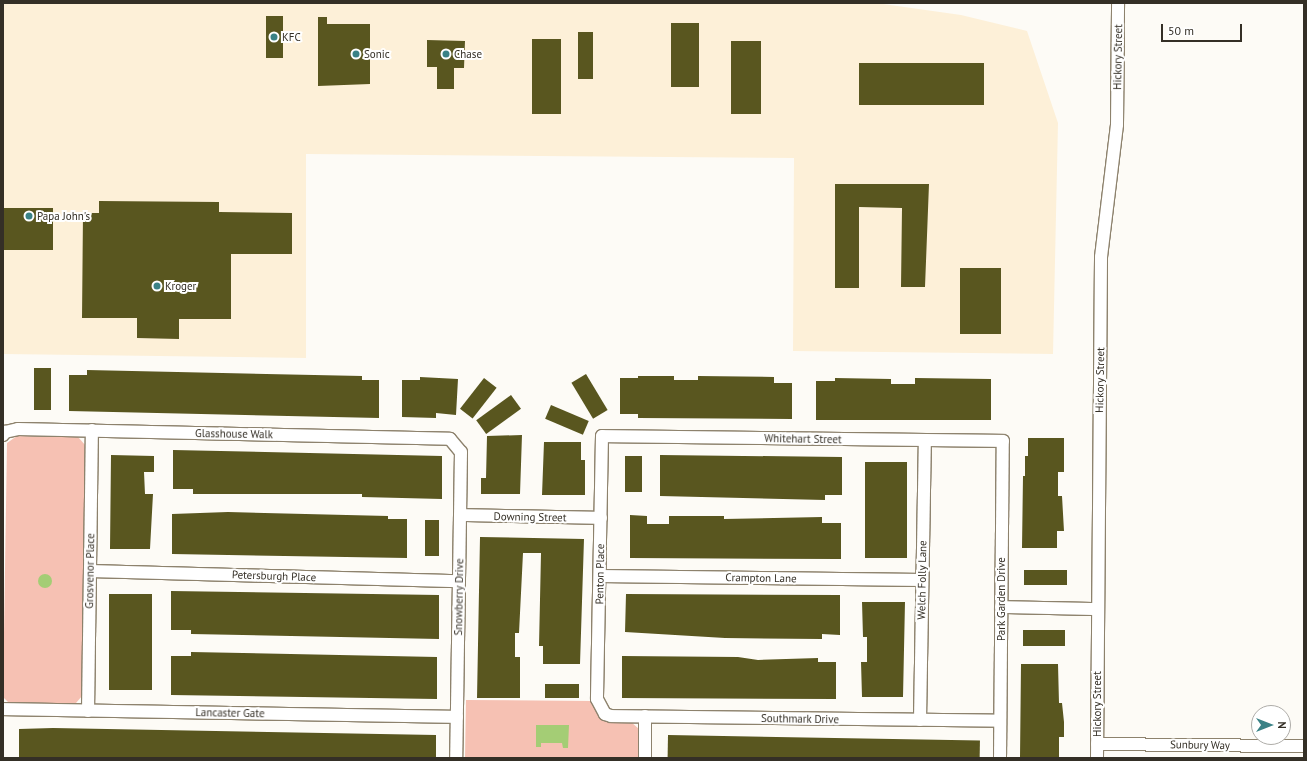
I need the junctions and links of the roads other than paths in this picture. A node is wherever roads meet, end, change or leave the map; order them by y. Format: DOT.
graph roads {
  1 [pos="1118,3"];
  2 [pos="92,430"];
  3 [pos="3,435"];
  4 [pos="602,436"];
  5 [pos="450,439"];
  6 [pos="925,440"];
  7 [pos="1003,441"];
  8 [pos="460,515"];
  9 [pos="601,518"];
  10 [pos="90,571"];
  11 [pos="600,576"];
  12 [pos="922,580"];
  13 [pos="459,581"];
  14 [pos="1001,607"];
  15 [pos="1098,609"];
  16 [pos="3,709"];
  17 [pos="88,711"];
  18 [pos="602,711"];
  19 [pos="645,716"];
  20 [pos="457,717"];
  21 [pos="920,720"];
  22 [pos="1000,721"];
  23 [pos="1097,744"];
  24 [pos="1304,746"];
  25 [pos="456,758"];
  26 [pos="645,758"];
  27 [pos="1000,758"];
  28 [pos="1097,758"];
  1 -- 15 [label="street, Hickory Street"];
  2 -- 3 [label="street, Glasshouse Walk"];
  2 -- 5 [label="street, Glasshouse Walk"];
  2 -- 10 [label="street, Grosvenor Place"];
  4 -- 6 [label="street, Whitehart Street"];
  4 -- 9 [label="street, Penton Place"];
  5 -- 8 [label="street, Snowberry Drive"];
  6 -- 7 [label="street, Whitehart Street"];
  6 -- 12 [label="street, Welch Folly Lane"];
  7 -- 14 [label="street, Park Garden Drive"];
  8 -- 9 [label="street, Downing Street"];
  8 -- 13 [label="street, Snowberry Drive"];
  9 -- 11 [label="street, Penton Place"];
  10 -- 13 [label="street, Petersburgh Place"];
  10 -- 17 [label="street, Grosvenor Place"];
  11 -- 12 [label="street, Crampton Lane"];
  11 -- 18 [label="street, Penton Place"];
  12 -- 21 [label="street, Welch Folly Lane"];
  13 -- 20 [label="street, Snowberry Drive"];
  14 -- 15 [label="street"];
  14 -- 22 [label="street, Park Garden Drive"];
  15 -- 23 [label="street, Hickory Street"];
  16 -- 17 [label="street, Lancaster Gate"];
  17 -- 20 [label="street, Lancaster Gate"];
  18 -- 19 [label="street, Southmark Drive"];
  19 -- 21 [label="street, Southmark Drive"];
  19 -- 26 [label="street"];
  20 -- 25 [label="street, Snowberry Drive"];
  21 -- 22 [label="street, Southmark Drive"];
  22 -- 27 [label="street, Park Garden Drive"];
  23 -- 24 [label="street, Sunbury Way"];
  23 -- 28 [label="street, Hickory Street"];
}
